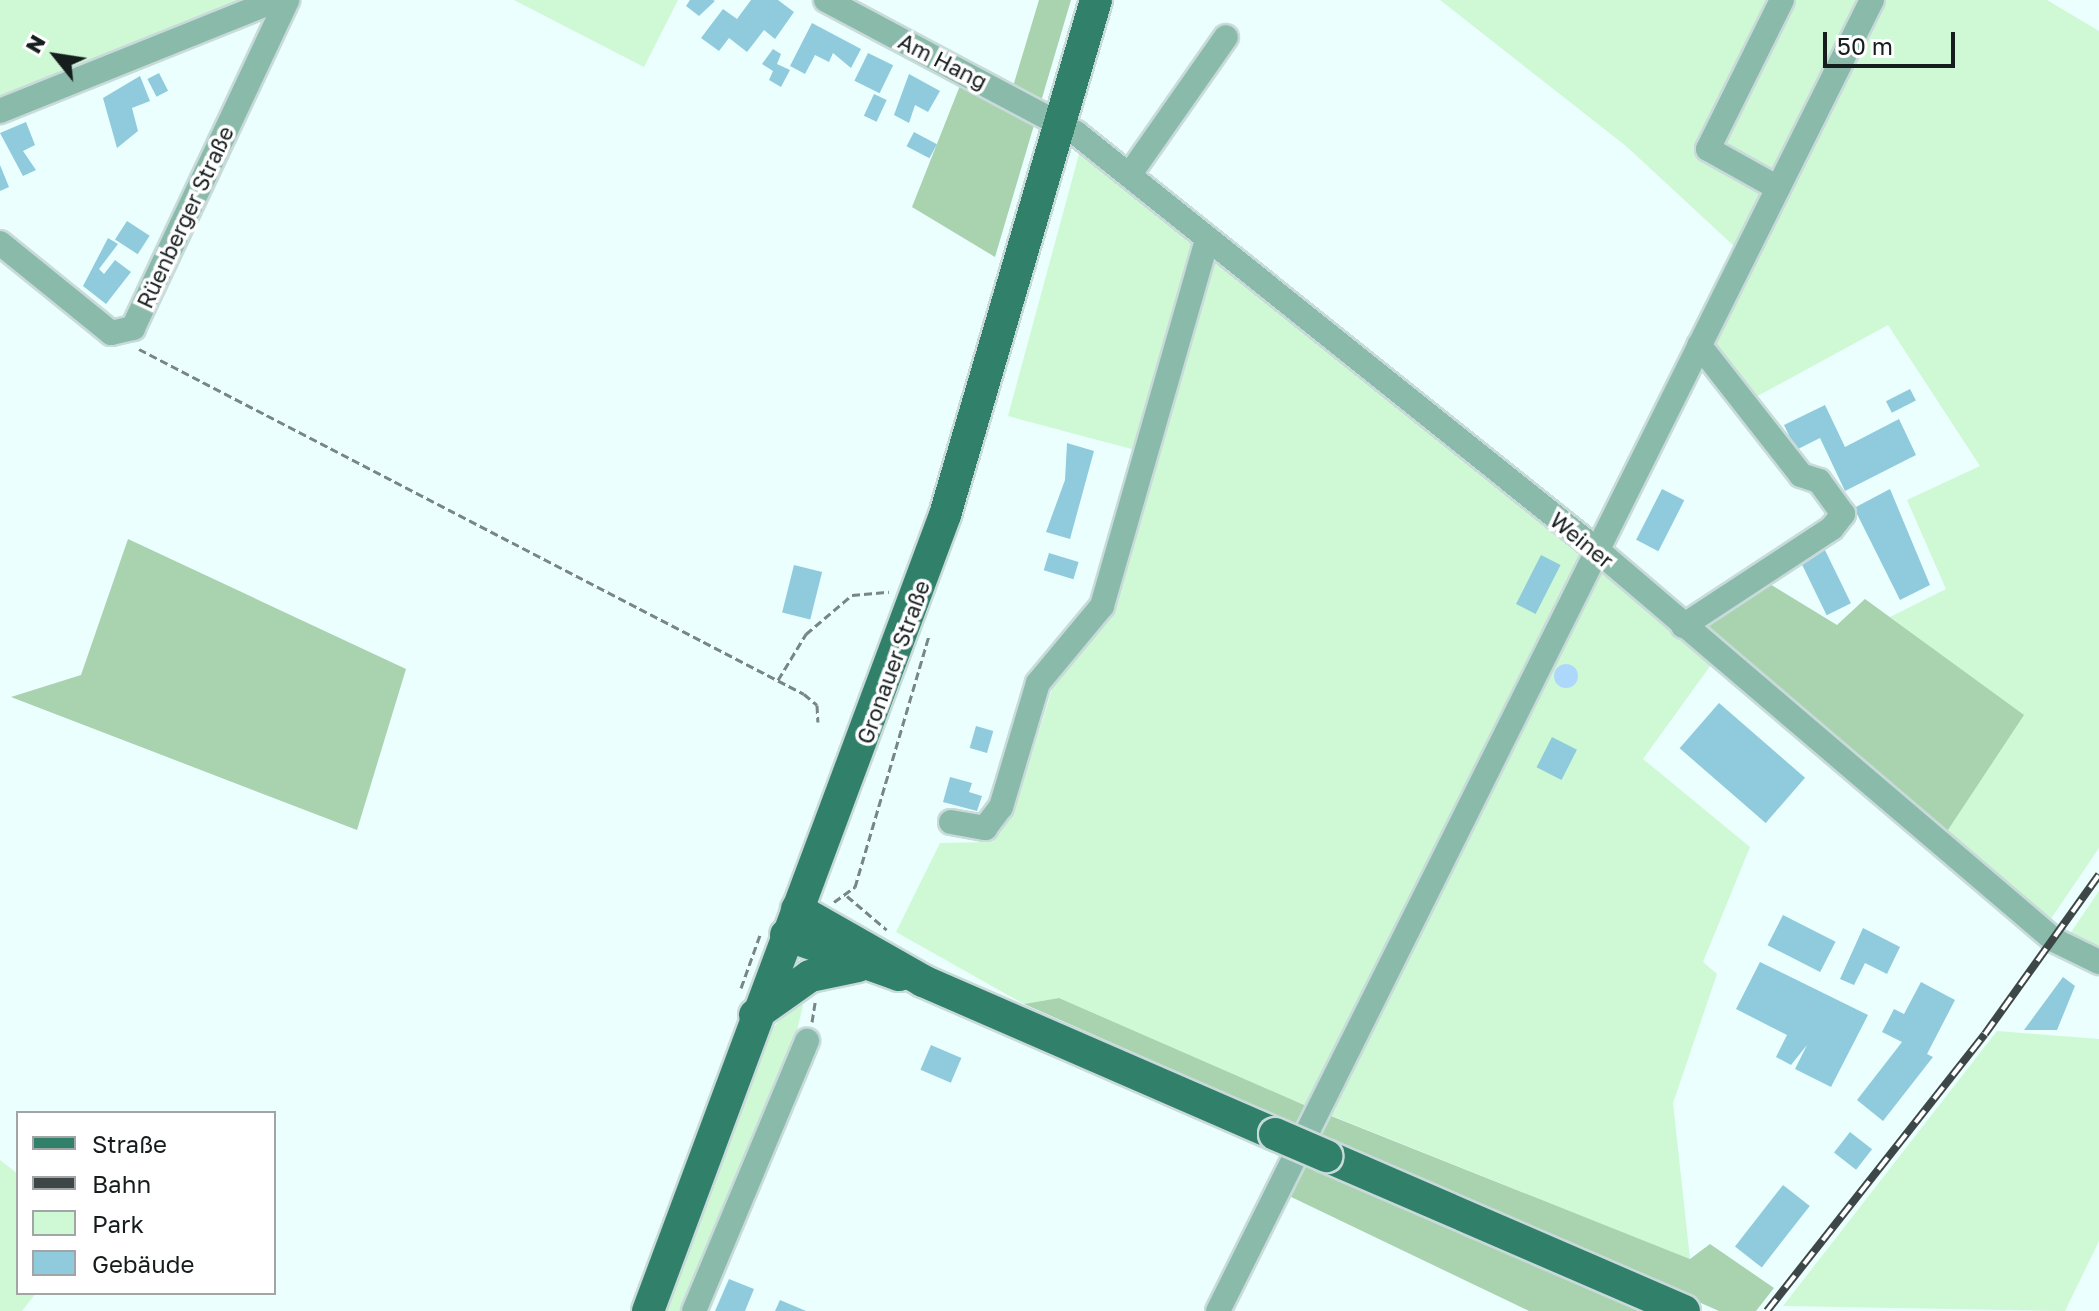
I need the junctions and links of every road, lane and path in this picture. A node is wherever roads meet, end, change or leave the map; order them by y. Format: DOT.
graph roads {
  1 [pos="276,0"];
  2 [pos="287,0"];
  3 [pos="826,0"];
  4 [pos="1096,0"];
  5 [pos="1782,0"];
  6 [pos="1872,0"];
  7 [pos="1226,37"];
  8 [pos="0,111"];
  9 [pos="1060,122"];
  10 [pos="1130,174"];
  11 [pos="1778,188"];
  12 [pos="1207,240"];
  13 [pos="0,243"];
  14 [pos="118,331"];
  15 [pos="1699,345"];
  16 [pos="1597,550"];
  17 [pos="915,600"];
  18 [pos="1683,626"];
  19 [pos="778,680"];
  20 [pos="818,722"];
  21 [pos="951,822"];
  22 [pos="782,925"];
  23 [pos="2099,962"];
  24 [pos="858,966"];
  25 [pos="923,981"];
  26 [pos="754,1016"];
  27 [pos="807,1041"];
  28 [pos="648,1311"];
  29 [pos="694,1311"];
  30 [pos="1218,1311"];
  31 [pos="1684,1311"];
  1 -- 8 [label="street"];
  2 -- 14 [label="street, Rüenberger Straße"];
  3 -- 9 [label="street, Am Hang"];
  4 -- 9 [label="main road, Gronauer Straße"];
  5 -- 11 [label="street"];
  6 -- 11 [label="street"];
  7 -- 10 [label="street"];
  9 -- 10 [label="street, Weiner"];
  9 -- 17 [label="main road, Gronauer Straße"];
  10 -- 12 [label="street, Weiner"];
  11 -- 15 [label="street"];
  12 -- 16 [label="street, Weiner"];
  12 -- 21 [label="street"];
  13 -- 14 [label="street, Rüenberger Straße"];
  14 -- 19 [label="path"];
  15 -- 16 [label="street"];
  15 -- 18 [label="street"];
  16 -- 18 [label="street, Weiner"];
  16 -- 30 [label="street"];
  17 -- 19 [label="path"];
  17 -- 22 [label="main road, Gronauer Straße"];
  18 -- 23 [label="street, Weiner"];
  19 -- 20 [label="path"];
  22 -- 24 [label="main road"];
  22 -- 25 [label="main road"];
  22 -- 26 [label="main road, Gronauer Straße"];
  22 -- 26 [label="path"];
  24 -- 25 [label="main road"];
  24 -- 26 [label="main road"];
  25 -- 31 [label="main road, bridge"];
  26 -- 28 [label="main road, Gronauer Straße"];
  27 -- 29 [label="street"];
}
